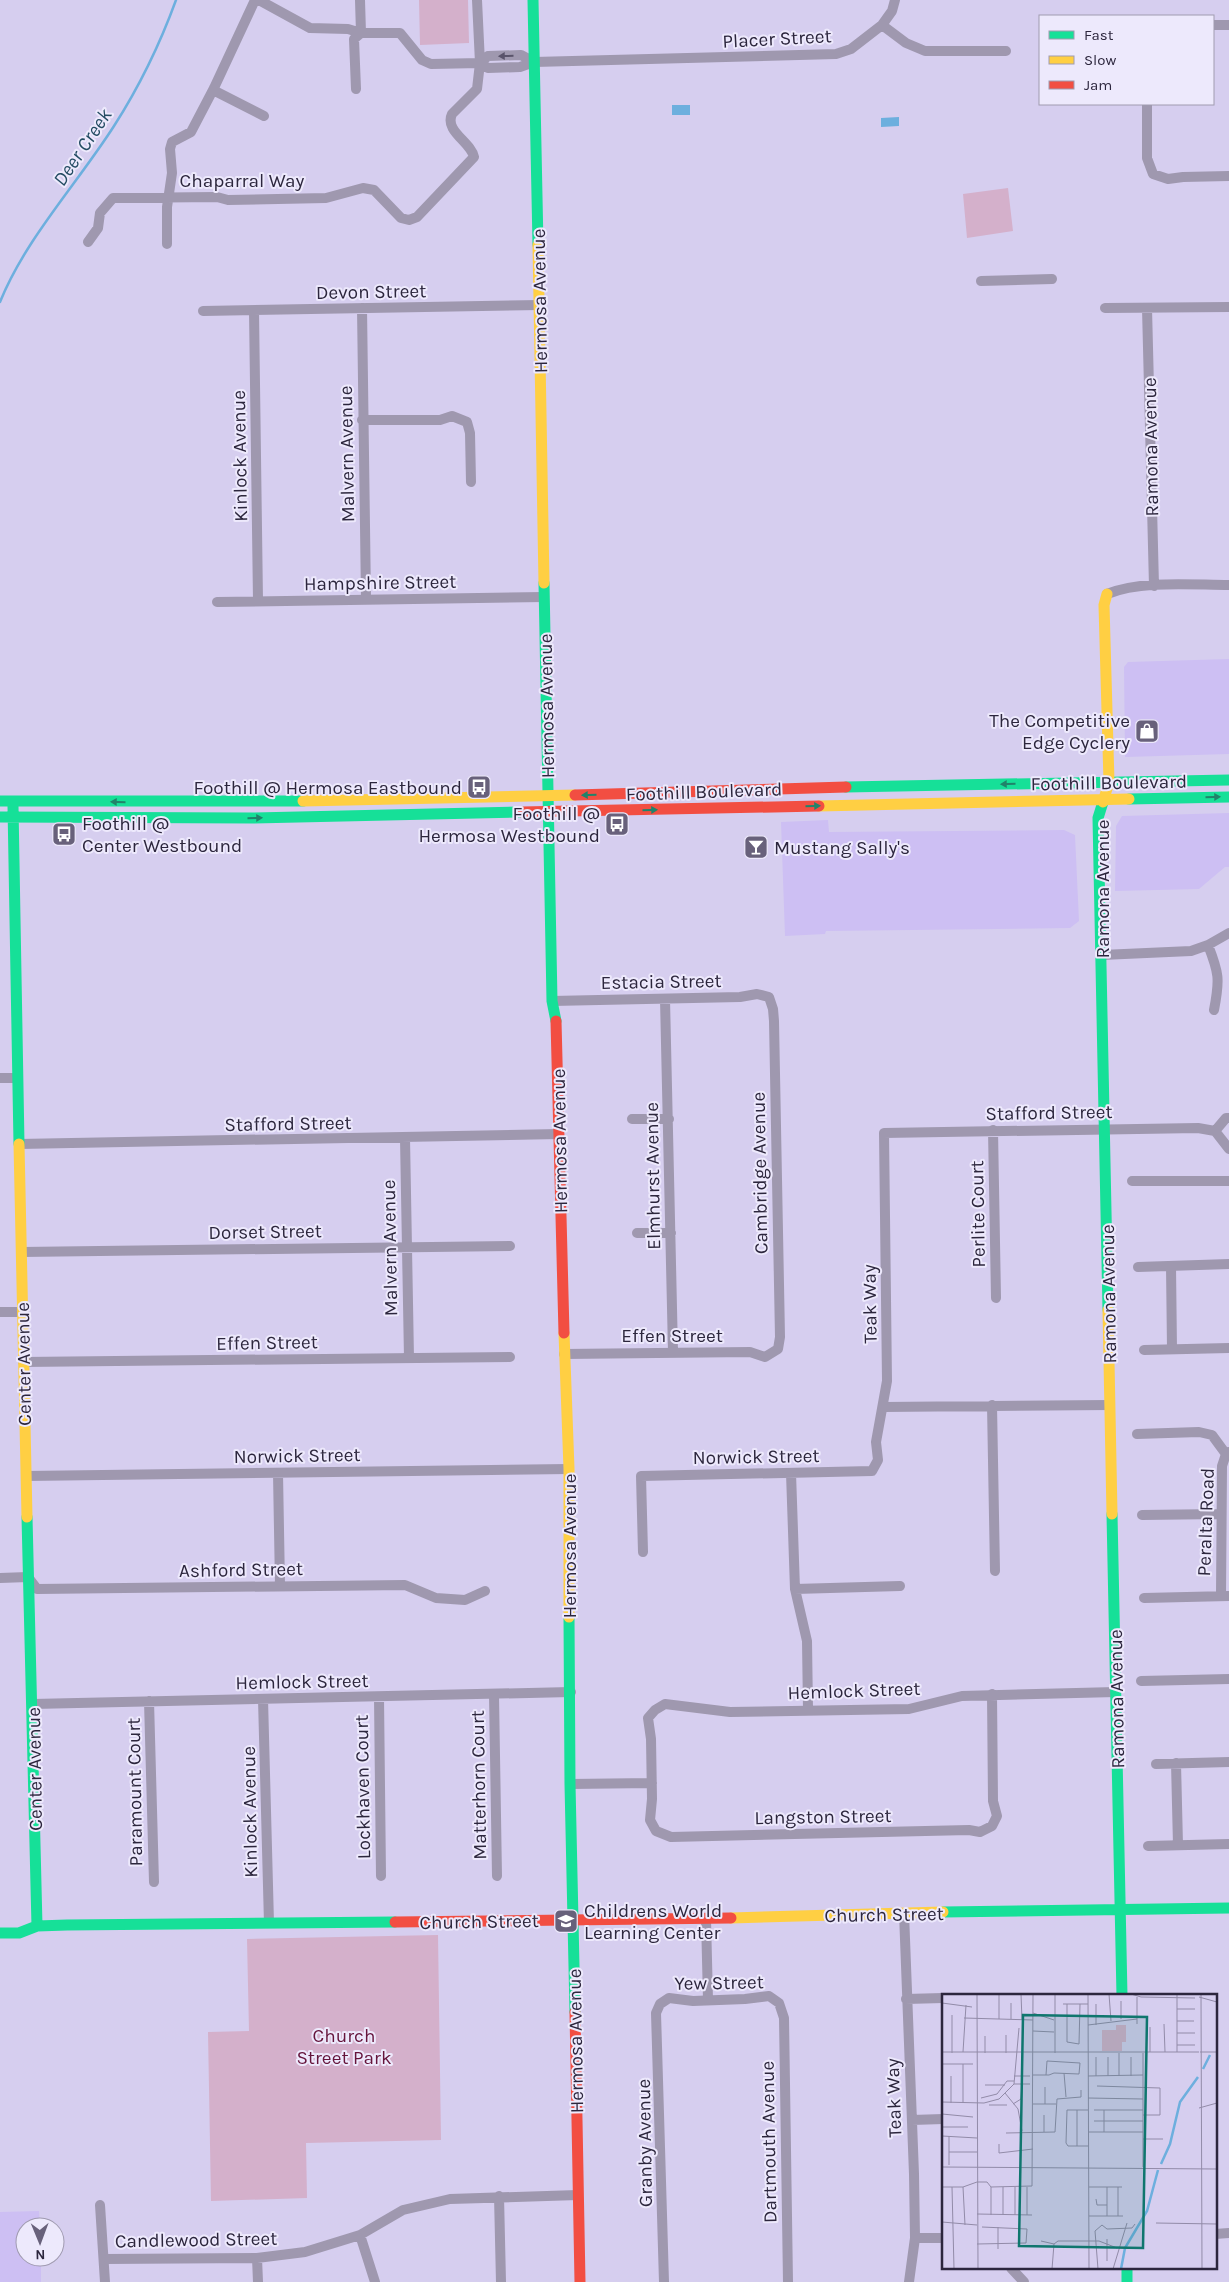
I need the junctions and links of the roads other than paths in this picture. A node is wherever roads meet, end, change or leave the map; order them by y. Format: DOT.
graph roads {
  1 [pos="257,0"];
  2 [pos="360,0"];
  3 [pos="477,0"];
  4 [pos="533,0"];
  5 [pos="895,0"];
  6 [pos="882,25"];
  7 [pos="1214,25"];
  8 [pos="1229,25"];
  9 [pos="361,33"];
  10 [pos="1006,51"];
  11 [pos="534,62"];
  12 [pos="480,63"];
  13 [pos="356,89"];
  14 [pos="213,90"];
  15 [pos="1147,105"];
  16 [pos="264,116"];
  17 [pos="1229,176"];
  18 [pos="169,197"];
  19 [pos="88,242"];
  20 [pos="168,244"];
  21 [pos="1052,280"];
  22 [pos="981,281"];
  23 [pos="540,305"];
  24 [pos="1229,307"];
  25 [pos="362,308"];
  26 [pos="1105,308"];
  27 [pos="1147,308"];
  28 [pos="203,311"];
  29 [pos="254,311"];
  30 [pos="362,420"];
  31 [pos="471,482"];
  32 [pos="1229,585"];
  33 [pos="1154,586"];
  34 [pos="1107,594"];
  35 [pos="544,597"];
  36 [pos="366,599"];
  37 [pos="258,601"];
  38 [pos="217,602"];
  39 [pos="1229,780"];
  40 [pos="1109,782"];
  41 [pos="549,795"];
  42 [pos="1229,797"];
  43 [pos="1105,799"];
  44 [pos="0,801"];
  45 [pos="13,801"];
  46 [pos="549,812"];
  47 [pos="0,817"];
  48 [pos="14,817"];
  49 [pos="1229,933"];
  50 [pos="1208,945"];
  51 [pos="1102,955"];
  52 [pos="769,997"];
  53 [pos="665,999"];
  54 [pos="552,1001"];
  55 [pos="1214,1010"];
  56 [pos="0,1078"];
  57 [pos="17,1078"];
  58 [pos="1229,1118"];
  59 [pos="632,1119"];
  60 [pos="669,1119"];
  61 [pos="1104,1129"];
  62 [pos="993,1130"];
  63 [pos="1215,1131"];
  64 [pos="884,1133"];
  65 [pos="559,1134"];
  66 [pos="405,1138"];
  67 [pos="19,1144"];
  68 [pos="1229,1149"];
  69 [pos="1132,1181"];
  70 [pos="1229,1182"];
  71 [pos="637,1233"];
  72 [pos="671,1233"];
  73 [pos="407,1246"];
  74 [pos="510,1246"];
  75 [pos="21,1252"];
  76 [pos="1229,1264"];
  77 [pos="1171,1266"];
  78 [pos="1138,1267"];
  79 [pos="996,1298"];
  80 [pos="0,1312"];
  81 [pos="22,1312"];
  82 [pos="1229,1348"];
  83 [pos="778,1349"];
  84 [pos="1172,1349"];
  85 [pos="1144,1350"];
  86 [pos="673,1352"];
  87 [pos="564,1354"];
  88 [pos="510,1357"];
  89 [pos="408,1358"];
  90 [pos="23,1362"];
  91 [pos="1110,1404"];
  92 [pos="992,1405"];
  93 [pos="884,1407"];
  94 [pos="1138,1434"];
  95 [pos="1227,1453"];
  96 [pos="569,1469"];
  97 [pos="872,1472"];
  98 [pos="278,1473"];
  99 [pos="791,1473"];
  100 [pos="26,1476"];
  101 [pos="1222,1514"];
  102 [pos="1142,1516"];
  103 [pos="643,1552"];
  104 [pos="995,1571"];
  105 [pos="28,1577"];
  106 [pos="0,1578"];
  107 [pos="280,1586"];
  108 [pos="900,1586"];
  109 [pos="795,1589"];
  110 [pos="484,1591"];
  111 [pos="1225,1596"];
  112 [pos="1144,1598"];
  113 [pos="1229,1679"];
  114 [pos="1141,1681"];
  115 [pos="571,1692"];
  116 [pos="1116,1692"];
  117 [pos="494,1694"];
  118 [pos="992,1694"];
  119 [pos="379,1697"];
  120 [pos="263,1699"];
  121 [pos="149,1701"];
  122 [pos="33,1704"];
  123 [pos="808,1710"];
  124 [pos="1229,1762"];
  125 [pos="1176,1763"];
  126 [pos="1156,1764"];
  127 [pos="652,1783"];
  128 [pos="570,1784"];
  129 [pos="1229,1844"];
  130 [pos="1178,1845"];
  131 [pos="1148,1846"];
  132 [pos="381,1876"];
  133 [pos="497,1876"];
  134 [pos="154,1882"];
  135 [pos="1229,1908"];
  136 [pos="1120,1909"];
  137 [pos="904,1913"];
  138 [pos="706,1919"];
  139 [pos="572,1921"];
  140 [pos="269,1923"];
  141 [pos="37,1926"];
  142 [pos="0,1933"];
  143 [pos="1122,1994"];
  144 [pos="942,1998"];
  145 [pos="906,1999"];
  146 [pos="708,2000"];
  147 [pos="778,2003"];
  148 [pos="660,2004"];
  149 [pos="942,2119"];
  150 [pos="912,2120"];
  151 [pos="578,2195"];
  152 [pos="499,2196"];
  153 [pos="100,2205"];
  154 [pos="1229,2233"];
  155 [pos="1216,2234"];
  156 [pos="360,2235"];
  157 [pos="914,2238"];
  158 [pos="942,2238"];
  159 [pos="257,2258"];
  160 [pos="104,2259"];
  161 [pos="1013,2270"];
  162 [pos="105,2282"];
  163 [pos="258,2282"];
  164 [pos="375,2282"];
  165 [pos="501,2282"];
  166 [pos="580,2282"];
  167 [pos="664,2282"];
  168 [pos="788,2282"];
  169 [pos="910,2282"];
  170 [pos="1024,2282"];
  1 -- 9 [label="street"];
  1 -- 14 [label="street"];
  2 -- 9 [label="street"];
  3 -- 12 [label="street"];
  4 -- 11 [label="street, Hermosa Avenue"];
  5 -- 6 [label="street"];
  6 -- 10 [label="street"];
  6 -- 11 [label="street, Placer Street"];
  7 -- 8 [label="street"];
  9 -- 12 [label="street, Placer Street"];
  9 -- 13 [label="street"];
  11 -- 12 [label="street, Placer Street"];
  11 -- 23 [label="street, Hermosa Avenue"];
  12 -- 18 [label="street, Chaparral Way"];
  14 -- 16 [label="street"];
  14 -- 18 [label="street"];
  15 -- 17 [label="street"];
  18 -- 19 [label="street, Chaparral Way"];
  18 -- 20 [label="street"];
  21 -- 22 [label="street"];
  23 -- 25 [label="street, Devon Street"];
  23 -- 35 [label="street, Hermosa Avenue"];
  24 -- 27 [label="street"];
  25 -- 29 [label="street, Devon Street"];
  25 -- 30 [label="street, Malvern Avenue"];
  26 -- 27 [label="street"];
  27 -- 33 [label="street, Ramona Avenue"];
  28 -- 29 [label="street, Devon Street"];
  29 -- 37 [label="street, Kinlock Avenue"];
  30 -- 31 [label="street"];
  30 -- 36 [label="street, Malvern Avenue"];
  32 -- 33 [label="street"];
  33 -- 34 [label="street"];
  34 -- 40 [label="street, Ramona Avenue"];
  35 -- 36 [label="street, Hampshire Street"];
  35 -- 41 [label="street, Hermosa Avenue"];
  36 -- 37 [label="street, Hampshire Street"];
  37 -- 38 [label="street, Hampshire Street"];
  39 -- 40 [label="street, Foothill Boulevard"];
  40 -- 41 [label="street, Foothill Boulevard, one-way"];
  40 -- 43 [label="street, Ramona Avenue"];
  41 -- 45 [label="street, Foothill Boulevard, one-way"];
  41 -- 46 [label="street, Hermosa Avenue"];
  43 -- 42 [label="street, Foothill Boulevard, one-way"];
  46 -- 43 [label="street, Foothill Boulevard, one-way"];
  43 -- 51 [label="street, Ramona Avenue"];
  44 -- 45 [label="street, Foothill Boulevard"];
  45 -- 48 [label="street, Center Avenue"];
  48 -- 46 [label="street, Foothill Boulevard, one-way"];
  46 -- 54 [label="street, Hermosa Avenue"];
  47 -- 48 [label="street, Foothill Boulevard"];
  48 -- 57 [label="street, Center Avenue"];
  49 -- 50 [label="street"];
  50 -- 51 [label="street"];
  50 -- 55 [label="street"];
  51 -- 61 [label="street, Ramona Avenue"];
  52 -- 53 [label="street, Estacia Street"];
  52 -- 83 [label="street, Cambridge Avenue"];
  53 -- 54 [label="street, Estacia Street"];
  53 -- 60 [label="street, Elmhurst Avenue"];
  54 -- 65 [label="street, Hermosa Avenue"];
  56 -- 57 [label="street"];
  57 -- 67 [label="street, Center Avenue"];
  58 -- 63 [label="street"];
  59 -- 60 [label="street"];
  60 -- 72 [label="street, Elmhurst Avenue"];
  61 -- 62 [label="street, Stafford Street"];
  61 -- 63 [label="street, Stafford Street"];
  61 -- 91 [label="street, Ramona Avenue"];
  62 -- 64 [label="street, Stafford Street"];
  62 -- 79 [label="street, Perlite Court"];
  63 -- 68 [label="street"];
  64 -- 93 [label="street, Teak Way"];
  65 -- 66 [label="street, Stafford Street"];
  65 -- 87 [label="street, Hermosa Avenue"];
  66 -- 67 [label="street, Stafford Street"];
  66 -- 73 [label="street, Malvern Avenue"];
  67 -- 75 [label="street, Center Avenue"];
  69 -- 70 [label="street"];
  71 -- 72 [label="street"];
  72 -- 86 [label="street, Elmhurst Avenue"];
  73 -- 74 [label="street, Dorset Street"];
  73 -- 75 [label="street, Dorset Street"];
  73 -- 89 [label="street, Malvern Avenue"];
  75 -- 81 [label="street, Center Avenue"];
  76 -- 77 [label="street"];
  77 -- 78 [label="street"];
  77 -- 84 [label="street"];
  80 -- 81 [label="street"];
  81 -- 90 [label="street, Center Avenue"];
  82 -- 84 [label="street"];
  83 -- 86 [label="street, Effen Street"];
  84 -- 85 [label="street"];
  86 -- 87 [label="street, Effen Street"];
  87 -- 96 [label="street, Hermosa Avenue"];
  88 -- 89 [label="street, Effen Street"];
  89 -- 90 [label="street, Effen Street"];
  90 -- 100 [label="street, Center Avenue"];
  91 -- 92 [label="street"];
  91 -- 116 [label="street, Ramona Avenue"];
  92 -- 93 [label="street"];
  92 -- 104 [label="street"];
  93 -- 97 [label="street, Teak Way"];
  94 -- 95 [label="street"];
  95 -- 101 [label="street, Peralta Road"];
  96 -- 98 [label="street, Norwick Street"];
  96 -- 115 [label="street, Hermosa Avenue"];
  97 -- 99 [label="street, Norwick Street"];
  98 -- 100 [label="street, Norwick Street"];
  98 -- 107 [label="street"];
  99 -- 103 [label="street, Norwick Street"];
  99 -- 109 [label="street"];
  100 -- 105 [label="street, Center Avenue"];
  101 -- 102 [label="street"];
  101 -- 111 [label="street, Peralta Road"];
  105 -- 106 [label="street"];
  105 -- 107 [label="street, Ashford Street"];
  105 -- 122 [label="street, Center Avenue"];
  107 -- 110 [label="street, Ashford Street"];
  108 -- 109 [label="street"];
  109 -- 123 [label="street"];
  111 -- 112 [label="street"];
  113 -- 114 [label="street"];
  115 -- 117 [label="street, Hemlock Street"];
  115 -- 128 [label="street, Hermosa Avenue"];
  116 -- 118 [label="street, Hemlock Street"];
  116 -- 136 [label="street, Ramona Avenue"];
  117 -- 119 [label="street, Hemlock Street"];
  117 -- 133 [label="street, Matterhorn Court"];
  118 -- 123 [label="street, Hemlock Street"];
  118 -- 127 [label="street, Langston Street"];
  119 -- 120 [label="street, Hemlock Street"];
  119 -- 132 [label="street, Lockhaven Court"];
  120 -- 121 [label="street, Hemlock Street"];
  120 -- 140 [label="street, Kinlock Avenue"];
  121 -- 122 [label="street, Hemlock Street"];
  121 -- 134 [label="street, Paramount Court"];
  122 -- 141 [label="street, Center Avenue"];
  123 -- 127 [label="street, Hemlock Street"];
  124 -- 125 [label="street"];
  125 -- 126 [label="street"];
  125 -- 130 [label="street"];
  127 -- 128 [label="street"];
  128 -- 139 [label="street, Hermosa Avenue"];
  129 -- 130 [label="street"];
  130 -- 131 [label="street"];
  135 -- 136 [label="street, Church Street"];
  136 -- 137 [label="street, Church Street"];
  136 -- 143 [label="street, Ramona Avenue"];
  137 -- 138 [label="street, Church Street"];
  137 -- 145 [label="street, Teak Way"];
  138 -- 139 [label="street, Church Street"];
  138 -- 146 [label="street"];
  139 -- 140 [label="street, Church Street"];
  139 -- 151 [label="street, Hermosa Avenue"];
  140 -- 141 [label="street, Church Street"];
  141 -- 142 [label="street, Church Street"];
  144 -- 145 [label="street"];
  145 -- 150 [label="street, Teak Way"];
  146 -- 147 [label="street, Yew Street"];
  146 -- 148 [label="street, Yew Street"];
  147 -- 168 [label="street, Dartmouth Avenue"];
  148 -- 167 [label="street, Granby Avenue"];
  149 -- 150 [label="street"];
  150 -- 157 [label="street, Teak Way"];
  151 -- 152 [label="street, Candlewood Street"];
  151 -- 166 [label="street, Hermosa Avenue"];
  152 -- 156 [label="street, Candlewood Street"];
  152 -- 165 [label="street"];
  153 -- 160 [label="street"];
  154 -- 155 [label="street"];
  156 -- 159 [label="street, Candlewood Street"];
  156 -- 164 [label="street"];
  157 -- 158 [label="street"];
  157 -- 169 [label="street, Teak Way"];
  159 -- 160 [label="street, Candlewood Street"];
  159 -- 163 [label="street"];
  160 -- 162 [label="street"];
  161 -- 170 [label="street"];
}
